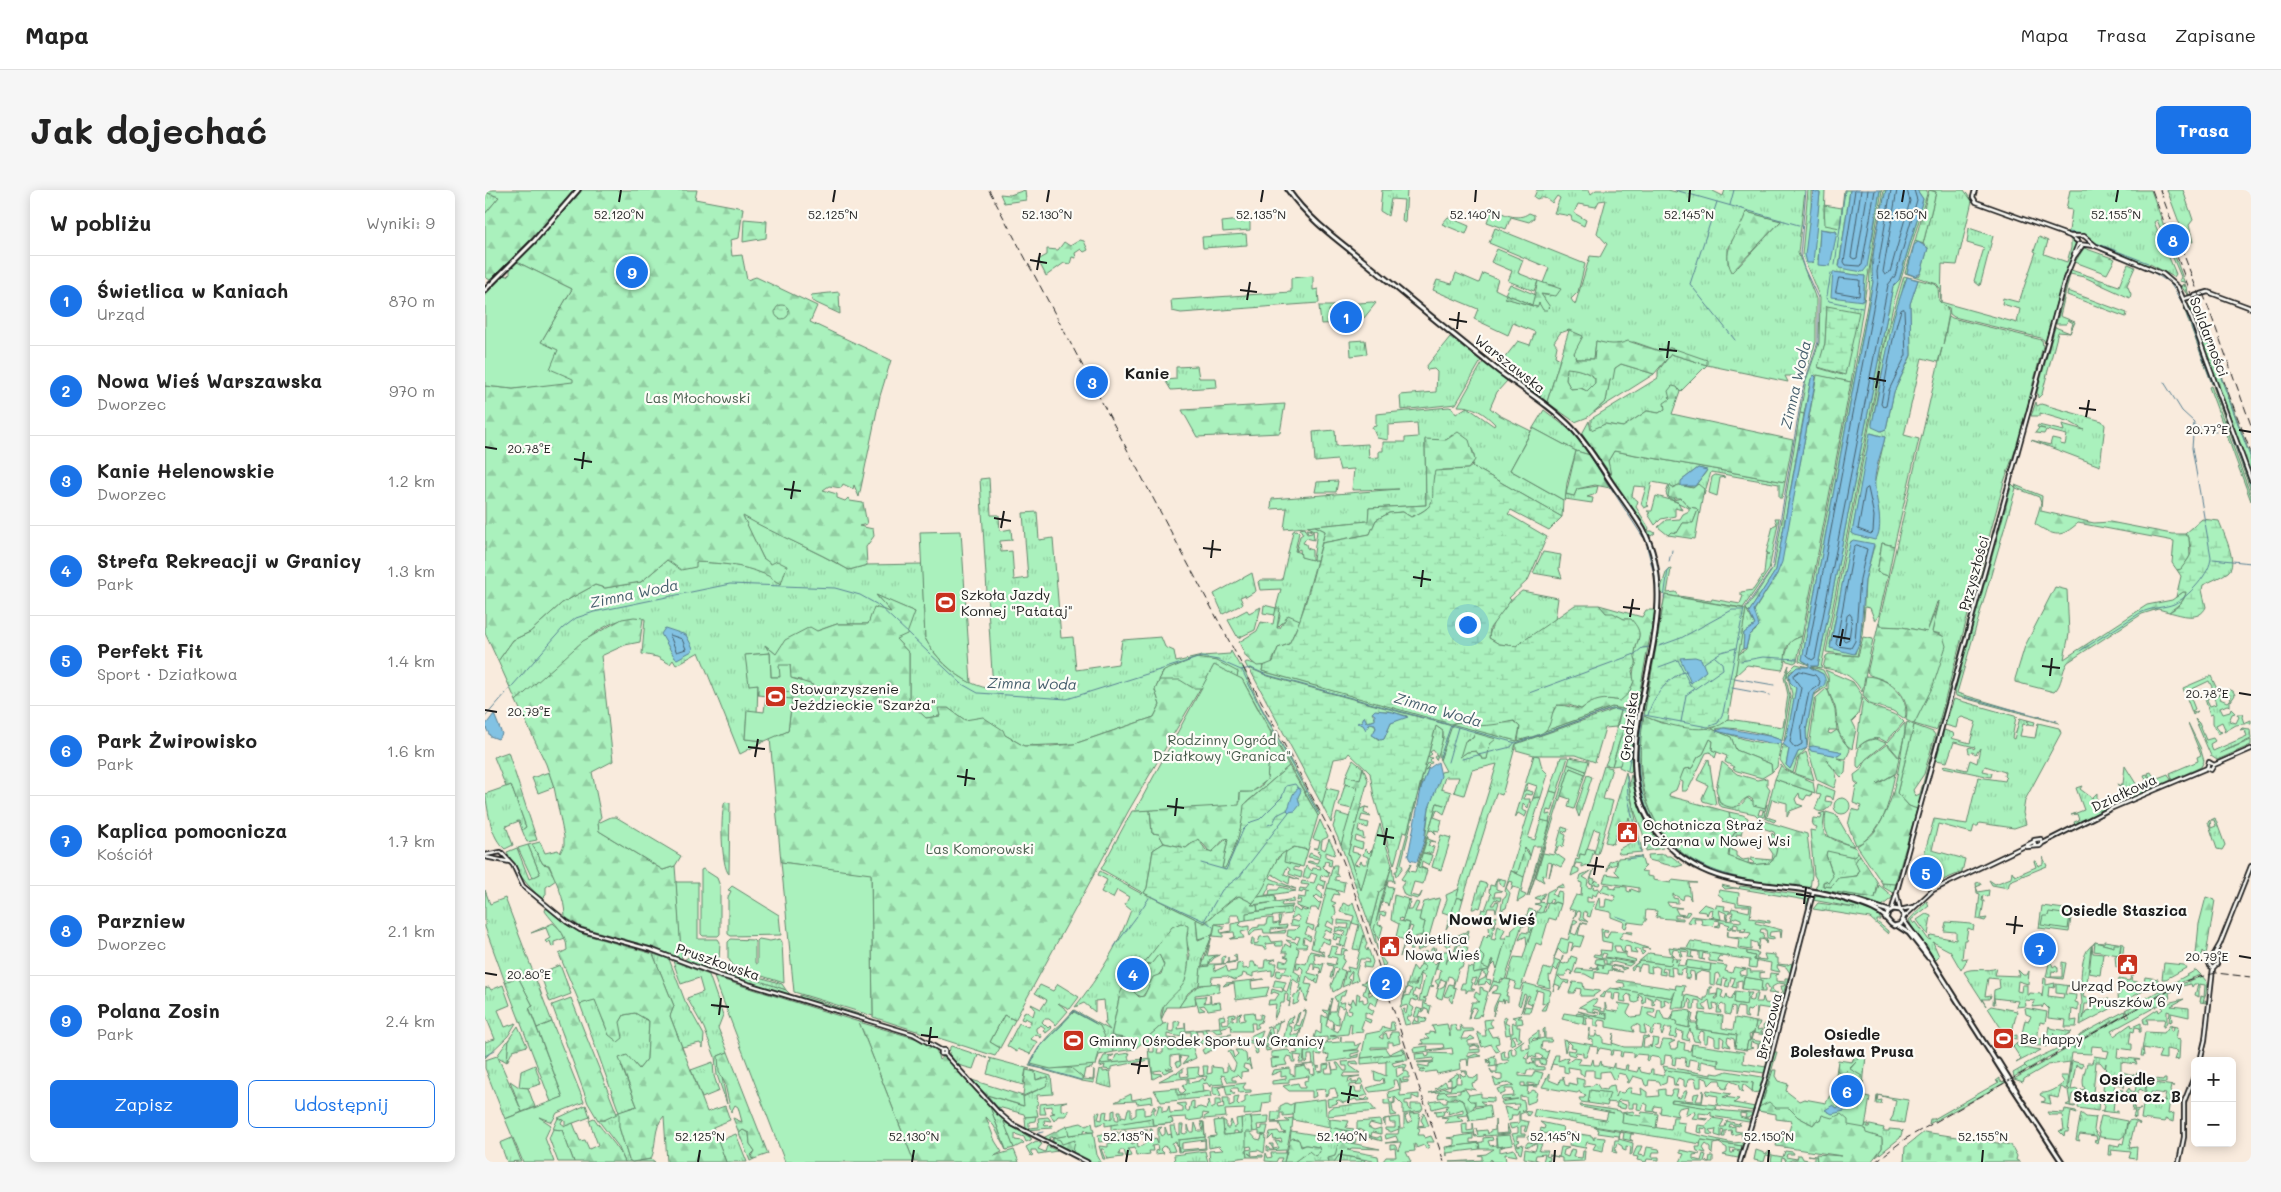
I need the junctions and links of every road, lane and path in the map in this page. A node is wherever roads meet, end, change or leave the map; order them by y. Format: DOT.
graph roads {
  1 [pos="578,190"];
  2 [pos="1288,190"];
  3 [pos="1975,190"];
  4 [pos="2070,236"];
  5 [pos="2079,237"];
  6 [pos="2078,242"];
  7 [pos="2085,244"];
  8 [pos="2074,257"];
  9 [pos="485,290"];
  10 [pos="2184,299"];
  11 [pos="2251,308"];
  12 [pos="2251,480"];
  13 [pos="1647,539"];
  14 [pos="2251,749"];
  15 [pos="2042,841"];
  16 [pos="2034,844"];
  17 [pos="494,853"];
  18 [pos="502,855"];
  19 [pos="485,856"];
  20 [pos="493,858"];
  21 [pos="501,859"];
  22 [pos="510,862"];
  23 [pos="2251,866"];
  24 [pos="2250,873"];
  25 [pos="1813,893"];
  26 [pos="1897,895"];
  27 [pos="1842,898"];
  28 [pos="1915,907"];
  29 [pos="1891,910"];
  30 [pos="1900,910"];
  31 [pos="1887,918"];
  32 [pos="1904,918"];
  33 [pos="1897,926"];
  34 [pos="1929,957"];
  35 [pos="2213,960"];
  36 [pos="2213,968"];
  37 [pos="2201,1057"];
  38 [pos="2191,1084"];
  39 [pos="1087,1162"];
  40 [pos="1740,1162"];
  41 [pos="2062,1162"];
  42 [pos="2179,1162"];
  1 -- 9 [label="main road"];
  2 -- 13 [label="main road, Warszawska"];
  3 -- 4 [label="street"];
  4 -- 5 [label="street"];
  4 -- 6 [label="street"];
  5 -- 6 [label="street, Przyszłości"];
  5 -- 7 [label="street"];
  6 -- 7 [label="street"];
  6 -- 8 [label="street, Przyszłości"];
  7 -- 8 [label="street, Przyszłości"];
  7 -- 10 [label="street, Solidarności"];
  8 -- 26 [label="street, Przyszłości"];
  10 -- 11 [label="street"];
  10 -- 12 [label="street, Solidarności"];
  13 -- 25 [label="main road, Grodziska"];
  14 -- 15 [label="street, Działkowa"];
  15 -- 16 [label="street, Działkowa"];
  15 -- 16 [label="street, Działkowa"];
  16 -- 28 [label="street, Działkowa"];
  17 -- 18 [label="street"];
  17 -- 19 [label="street"];
  17 -- 20 [label="street"];
  18 -- 21 [label="street"];
  18 -- 22 [label="street, Pruszkowska"];
  19 -- 20 [label="street"];
  20 -- 21 [label="street"];
  21 -- 22 [label="street"];
  22 -- 39 [label="street, Pruszkowska"];
  23 -- 24 [label="street"];
  24 -- 35 [label="street"];
  25 -- 27 [label="main road, Grodziska"];
  25 -- 40 [label="street, Brzozowa"];
  26 -- 29 [label="street, Przyszłości"];
  26 -- 30 [label="street, Przyszłości"];
  27 -- 29 [label="main road, Grodziska"];
  27 -- 31 [label="main road, Grodziska"];
  28 -- 30 [label="street"];
  28 -- 32 [label="street, Działkowa"];
  29 -- 30 [label="main road"];
  29 -- 31 [label="main road"];
  30 -- 32 [label="main road"];
  31 -- 33 [label="main road"];
  32 -- 33 [label="main road"];
  32 -- 34 [label="main road"];
  33 -- 34 [label="main road"];
  34 -- 41 [label="main road"];
  35 -- 36 [label="street"];
  35 -- 36 [label="street"];
  36 -- 37 [label="street"];
  38 -- 42 [label="street"];
}
